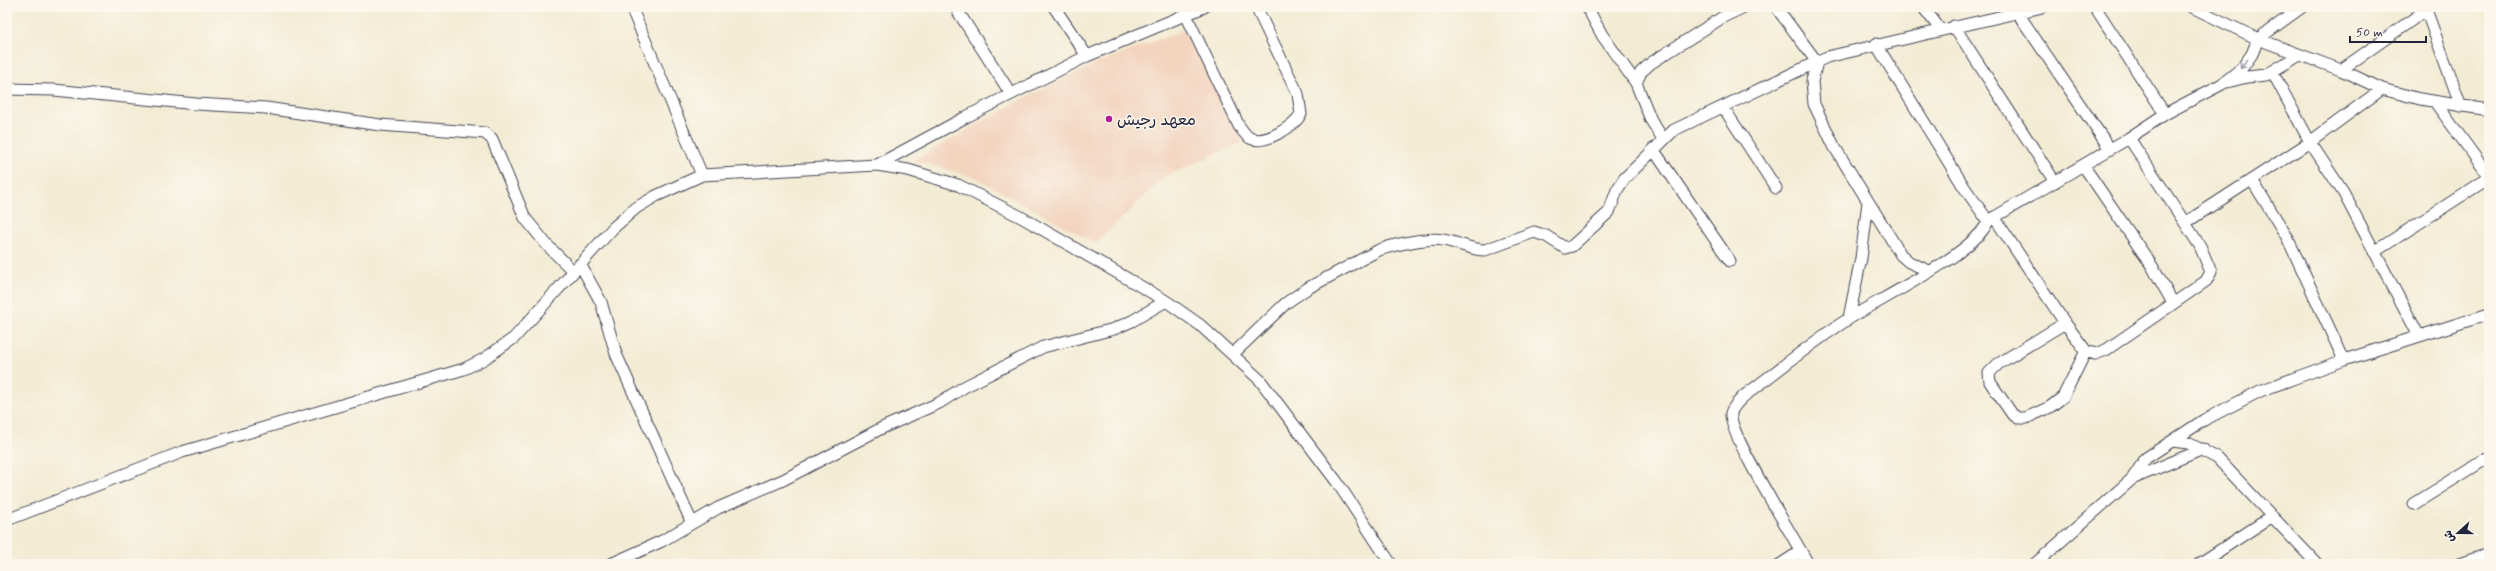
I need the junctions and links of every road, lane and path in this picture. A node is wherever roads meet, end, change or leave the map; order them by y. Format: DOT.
graph roads {
  1 [pos="631,7"];
  2 [pos="956,7"];
  3 [pos="1054,7"];
  4 [pos="1204,7"];
  5 [pos="1256,7"];
  6 [pos="1587,7"];
  7 [pos="1744,7"];
  8 [pos="1776,7"];
  9 [pos="1923,7"];
  10 [pos="2042,7"];
  11 [pos="2095,7"];
  12 [pos="2192,7"];
  13 [pos="2302,7"];
  14 [pos="2425,8"];
  15 [pos="2017,12"];
  16 [pos="1186,15"];
  17 [pos="1954,26"];
  18 [pos="1940,29"];
  19 [pos="2258,39"];
  20 [pos="1876,44"];
  21 [pos="1087,56"];
  22 [pos="2298,56"];
  23 [pos="1817,62"];
  24 [pos="2341,70"];
  25 [pos="2273,72"];
  26 [pos="1636,83"];
  27 [pos="2222,84"];
  28 [pos="7,88"];
  29 [pos="2382,89"];
  30 [pos="1011,94"];
  31 [pos="2435,102"];
  32 [pos="2461,106"];
  33 [pos="1723,107"];
  34 [pos="2489,110"];
  35 [pos="2165,114"];
  36 [pos="2129,138"];
  37 [pos="1663,139"];
  38 [pos="2310,142"];
  39 [pos="1653,149"];
  40 [pos="2110,149"];
  41 [pos="877,165"];
  42 [pos="2083,165"];
  43 [pos="702,175"];
  44 [pos="2489,177"];
  45 [pos="2252,180"];
  46 [pos="2055,182"];
  47 [pos="1776,188"];
  48 [pos="1868,202"];
  49 [pos="1991,219"];
  50 [pos="2185,223"];
  51 [pos="2374,252"];
  52 [pos="1730,261"];
  53 [pos="576,268"];
  54 [pos="1929,271"];
  55 [pos="1166,301"];
  56 [pos="2173,303"];
  57 [pos="2489,314"];
  58 [pos="1849,318"];
  59 [pos="2065,323"];
  60 [pos="2419,336"];
  61 [pos="2086,351"];
  62 [pos="1233,354"];
  63 [pos="2344,360"];
  64 [pos="2172,441"];
  65 [pos="2203,449"];
  66 [pos="2489,458"];
  67 [pos="2132,479"];
  68 [pos="2414,504"];
  69 [pos="2271,517"];
  70 [pos="7,520"];
  71 [pos="692,523"];
  72 [pos="1802,551"];
  73 [pos="2489,554"];
  74 [pos="2046,560"];
  75 [pos="611,564"];
  76 [pos="1390,564"];
  77 [pos="1781,564"];
  78 [pos="1808,564"];
  79 [pos="2035,564"];
  80 [pos="2199,564"];
  81 [pos="2316,564"];
  82 [pos="2460,564"];
  1 -- 43 [label="street"];
  2 -- 30 [label="street"];
  3 -- 21 [label="street"];
  4 -- 16 [label="street"];
  5 -- 16 [label="street"];
  6 -- 26 [label="street"];
  7 -- 26 [label="street"];
  8 -- 23 [label="street"];
  9 -- 18 [label="street"];
  10 -- 15 [label="street"];
  11 -- 35 [label="street"];
  12 -- 19 [label="street"];
  13 -- 19 [label="street"];
  14 -- 24 [label="street"];
  14 -- 32 [label="street"];
  15 -- 17 [label="street"];
  15 -- 40 [label="street"];
  16 -- 21 [label="street"];
  17 -- 18 [label="street"];
  17 -- 46 [label="street"];
  18 -- 20 [label="street"];
  19 -- 22 [label="street"];
  19 -- 27 [label="street, one-way"];
  20 -- 23 [label="street"];
  20 -- 49 [label="street"];
  21 -- 30 [label="street"];
  22 -- 24 [label="street"];
  22 -- 25 [label="street"];
  23 -- 33 [label="street"];
  23 -- 48 [label="street"];
  24 -- 29 [label="street"];
  25 -- 27 [label="street"];
  25 -- 38 [label="street"];
  26 -- 37 [label="street"];
  27 -- 35 [label="street"];
  28 -- 53 [label="street"];
  29 -- 31 [label="street"];
  29 -- 38 [label="street"];
  30 -- 41 [label="street"];
  31 -- 32 [label="street"];
  31 -- 44 [label="street"];
  32 -- 34 [label="street"];
  33 -- 37 [label="street"];
  33 -- 47 [label="street"];
  35 -- 36 [label="street"];
  36 -- 40 [label="street"];
  36 -- 50 [label="street"];
  37 -- 39 [label="street"];
  38 -- 45 [label="street"];
  38 -- 51 [label="street"];
  39 -- 52 [label="street"];
  39 -- 62 [label="street"];
  40 -- 42 [label="street"];
  41 -- 43 [label="street"];
  41 -- 55 [label="street"];
  42 -- 46 [label="street"];
  42 -- 56 [label="street"];
  43 -- 53 [label="street"];
  44 -- 51 [label="street"];
  45 -- 50 [label="street"];
  45 -- 63 [label="street"];
  46 -- 49 [label="street"];
  48 -- 54 [label="street"];
  48 -- 58 [label="street"];
  49 -- 54 [label="street"];
  49 -- 59 [label="street"];
  50 -- 56 [label="street"];
  51 -- 60 [label="street"];
  53 -- 70 [label="street"];
  53 -- 71 [label="street"];
  54 -- 58 [label="street"];
  55 -- 62 [label="street"];
  55 -- 71 [label="street"];
  56 -- 61 [label="street"];
  57 -- 60 [label="street"];
  58 -- 72 [label="street"];
  59 -- 61 [label="street"];
  59 -- 61 [label="street"];
  60 -- 63 [label="street"];
  62 -- 76 [label="street"];
  63 -- 64 [label="street"];
  64 -- 65 [label="street"];
  64 -- 67 [label="street"];
  65 -- 67 [label="street"];
  65 -- 69 [label="street"];
  66 -- 68 [label="street"];
  67 -- 74 [label="street"];
  69 -- 80 [label="street"];
  69 -- 81 [label="street"];
  71 -- 75 [label="street"];
  72 -- 77 [label="street"];
  72 -- 78 [label="street"];
  73 -- 82 [label="street"];
  74 -- 79 [label="street"];
}
